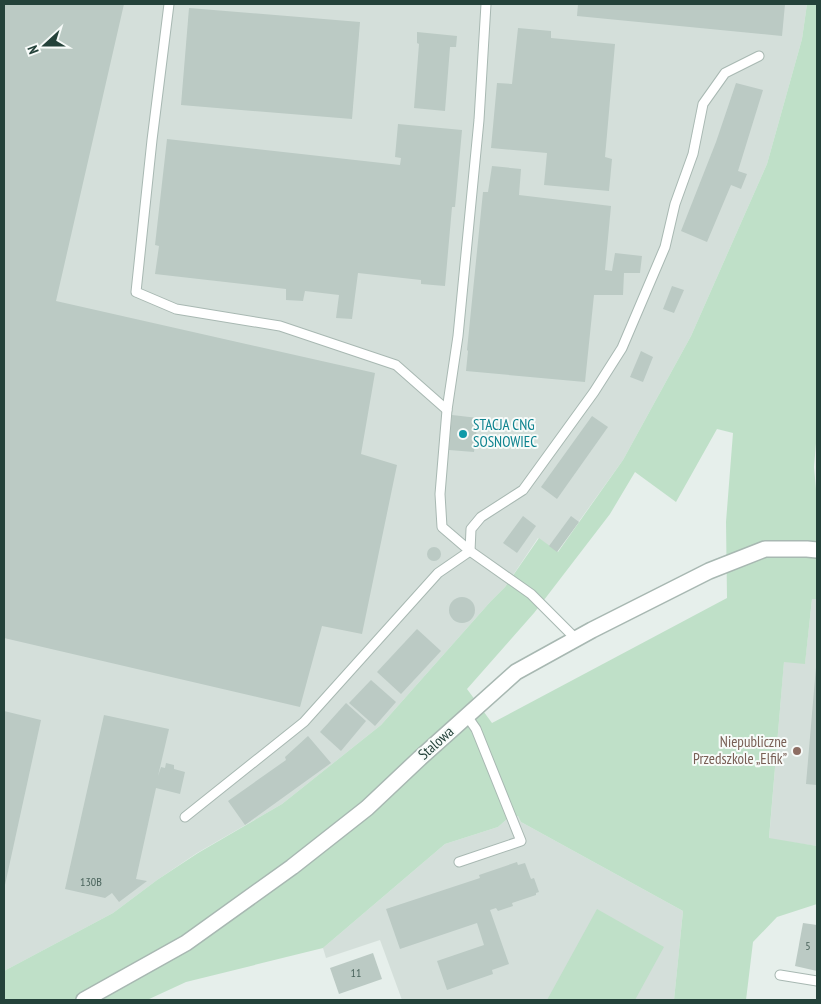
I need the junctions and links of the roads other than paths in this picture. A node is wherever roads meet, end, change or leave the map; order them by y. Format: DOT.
graph roads {
  1 [pos="169,4"];
  2 [pos="486,4"];
  3 [pos="759,56"];
  4 [pos="447,410"];
  5 [pos="816,547"];
  6 [pos="470,551"];
  7 [pos="576,639"];
  8 [pos="466,716"];
  9 [pos="185,817"];
  10 [pos="459,862"];
  11 [pos="780,975"];
  12 [pos="817,981"];
  13 [pos="84,1000"];
  1 -- 4 [label="lane"];
  2 -- 4 [label="lane"];
  3 -- 6 [label="lane"];
  4 -- 6 [label="lane"];
  5 -- 7 [label="street, Stalowa"];
  6 -- 7 [label="lane"];
  6 -- 9 [label="lane"];
  7 -- 8 [label="street, Stalowa"];
  8 -- 10 [label="lane"];
  8 -- 13 [label="street, Stalowa"];
  11 -- 12 [label="lane"];
}
